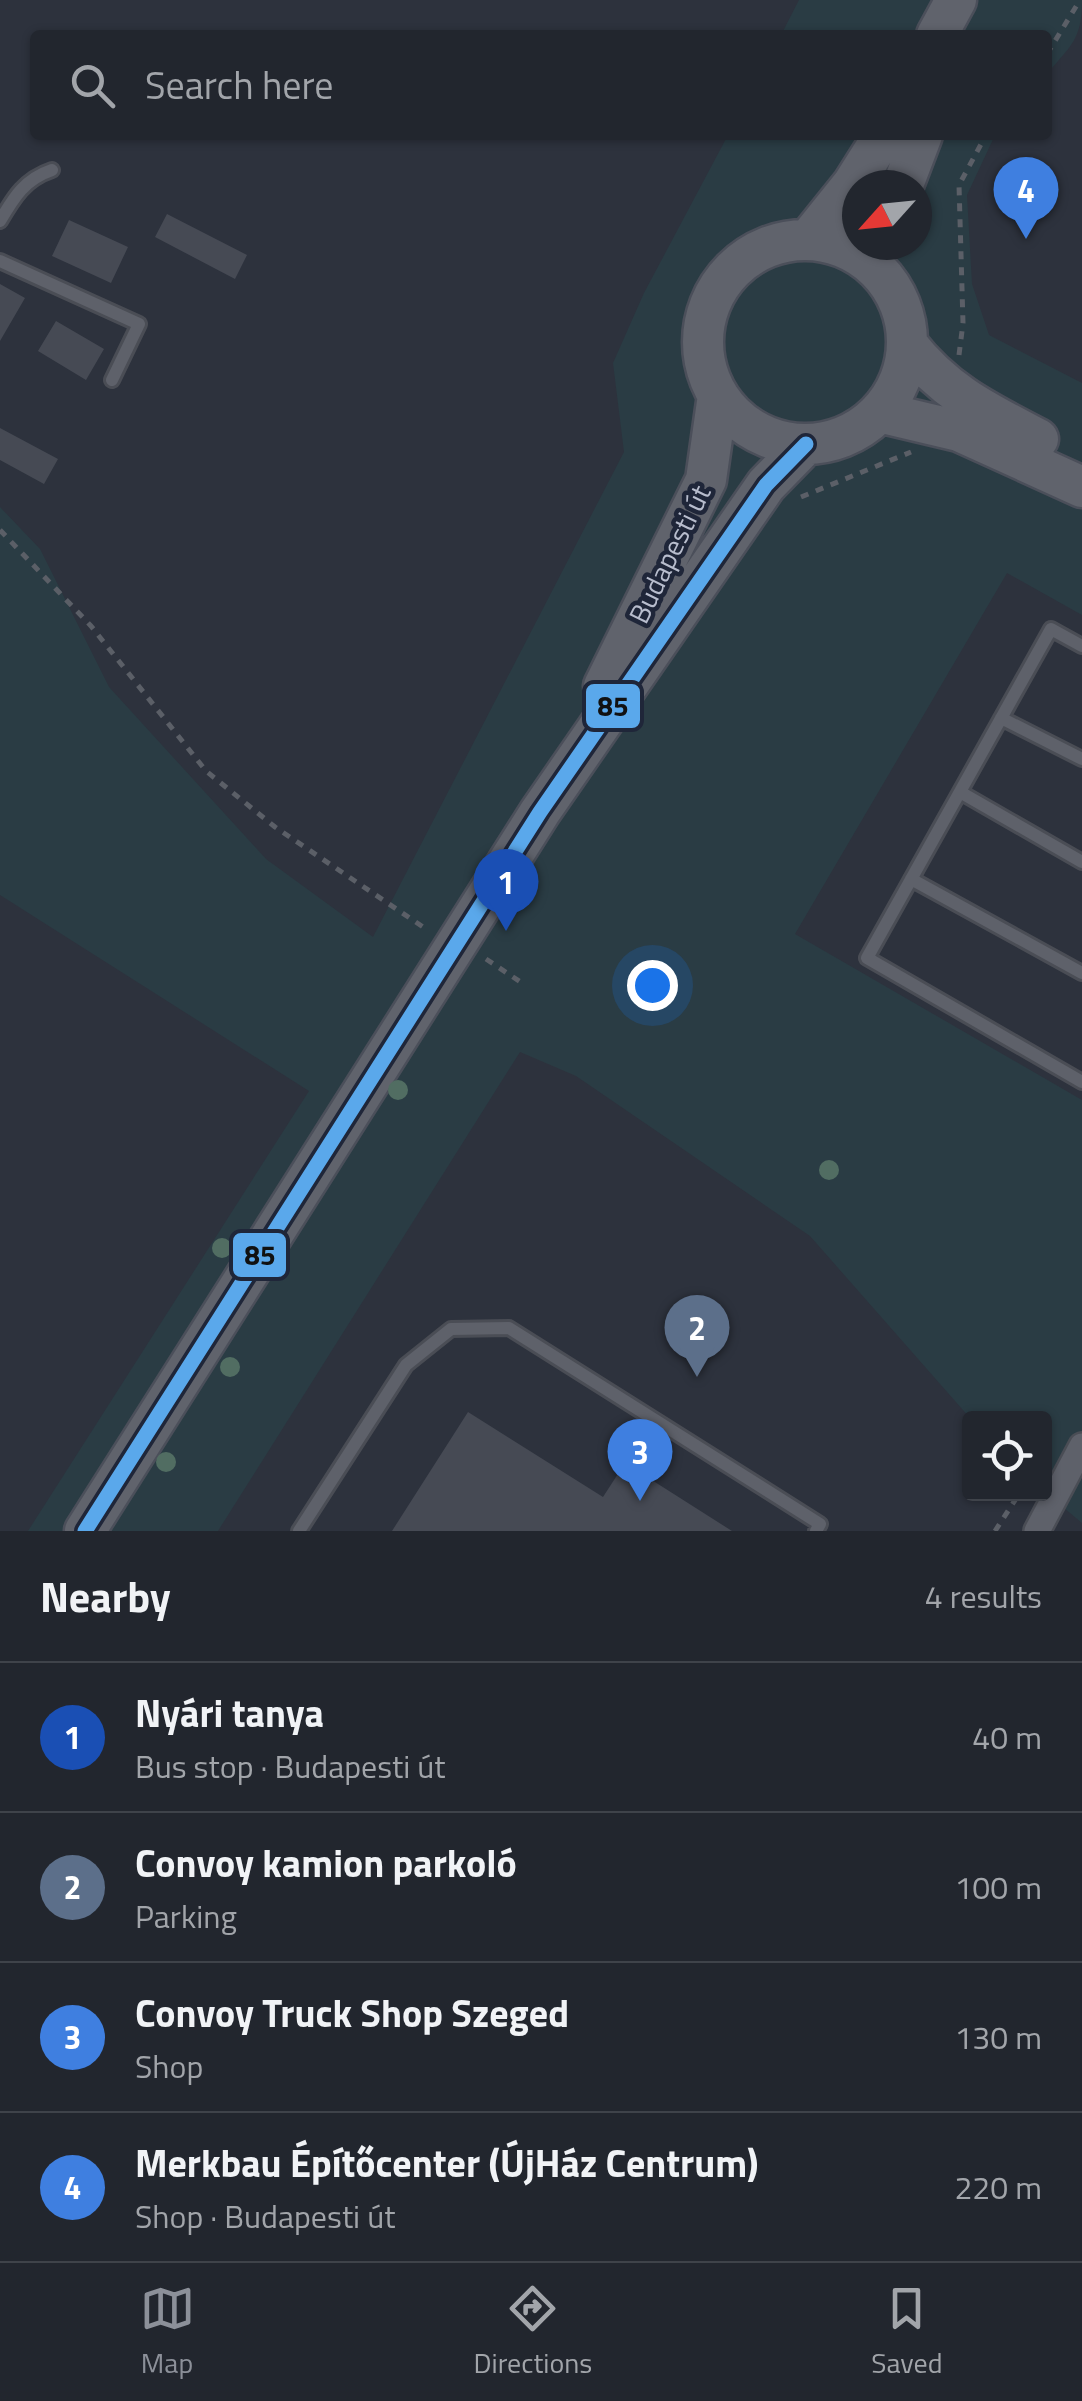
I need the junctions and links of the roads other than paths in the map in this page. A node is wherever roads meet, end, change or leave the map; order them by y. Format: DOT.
graph roads {
  1 [pos="956,0"];
  2 [pos="964,0"];
  3 [pos="940,30"];
  4 [pos="955,30"];
  5 [pos="881,140"];
  6 [pos="920,140"];
  7 [pos="52,170"];
  8 [pos="909,170"];
  9 [pos="0,220"];
  10 [pos="808,240"];
  11 [pos="0,261"];
  12 [pos="886,262"];
  13 [pos="907,344"];
  14 [pos="112,380"];
  15 [pos="718,395"];
  16 [pos="879,412"];
  17 [pos="806,444"];
  18 [pos="1082,462"];
  19 [pos="1082,487"];
  20 [pos="1082,646"];
  21 [pos="1002,718"];
  22 [pos="1082,759"];
  23 [pos="960,792"];
  24 [pos="540,812"];
  25 [pos="1082,862"];
  26 [pos="911,879"];
  27 [pos="1082,972"];
  28 [pos="1082,1082"];
  29 [pos="1077,1457"];
  30 [pos="85,1531"];
  31 [pos="299,1531"];
  32 [pos="816,1531"];
  33 [pos="1037,1531"];
  1 -- 3 [label="main road"];
  2 -- 4 [label="main road"];
  5 -- 10 [label="main road"];
  6 -- 8 [label="main road"];
  7 -- 9 [label="lane"];
  10 -- 12 [label="main road, Budapesti út"];
  10 -- 15 [label="main road, Budapesti út"];
  11 -- 14 [label="lane"];
  12 -- 13 [label="main road, Budapesti út"];
  13 -- 16 [label="main road"];
  13 -- 18 [label="main road"];
  15 -- 17 [label="main road, Budapesti út"];
  15 -- 24 [label="main road, Budapesti út"];
  16 -- 17 [label="main road, Budapesti út"];
  16 -- 19 [label="main road"];
  17 -- 24 [label="main road, Budapesti út"];
  20 -- 21 [label="lane"];
  21 -- 22 [label="lane"];
  21 -- 23 [label="lane"];
  23 -- 25 [label="lane"];
  23 -- 26 [label="lane"];
  24 -- 30 [label="main road, Budapesti út"];
  26 -- 27 [label="lane"];
  26 -- 28 [label="lane"];
  29 -- 33 [label="street"];
  31 -- 32 [label="lane"];
}
